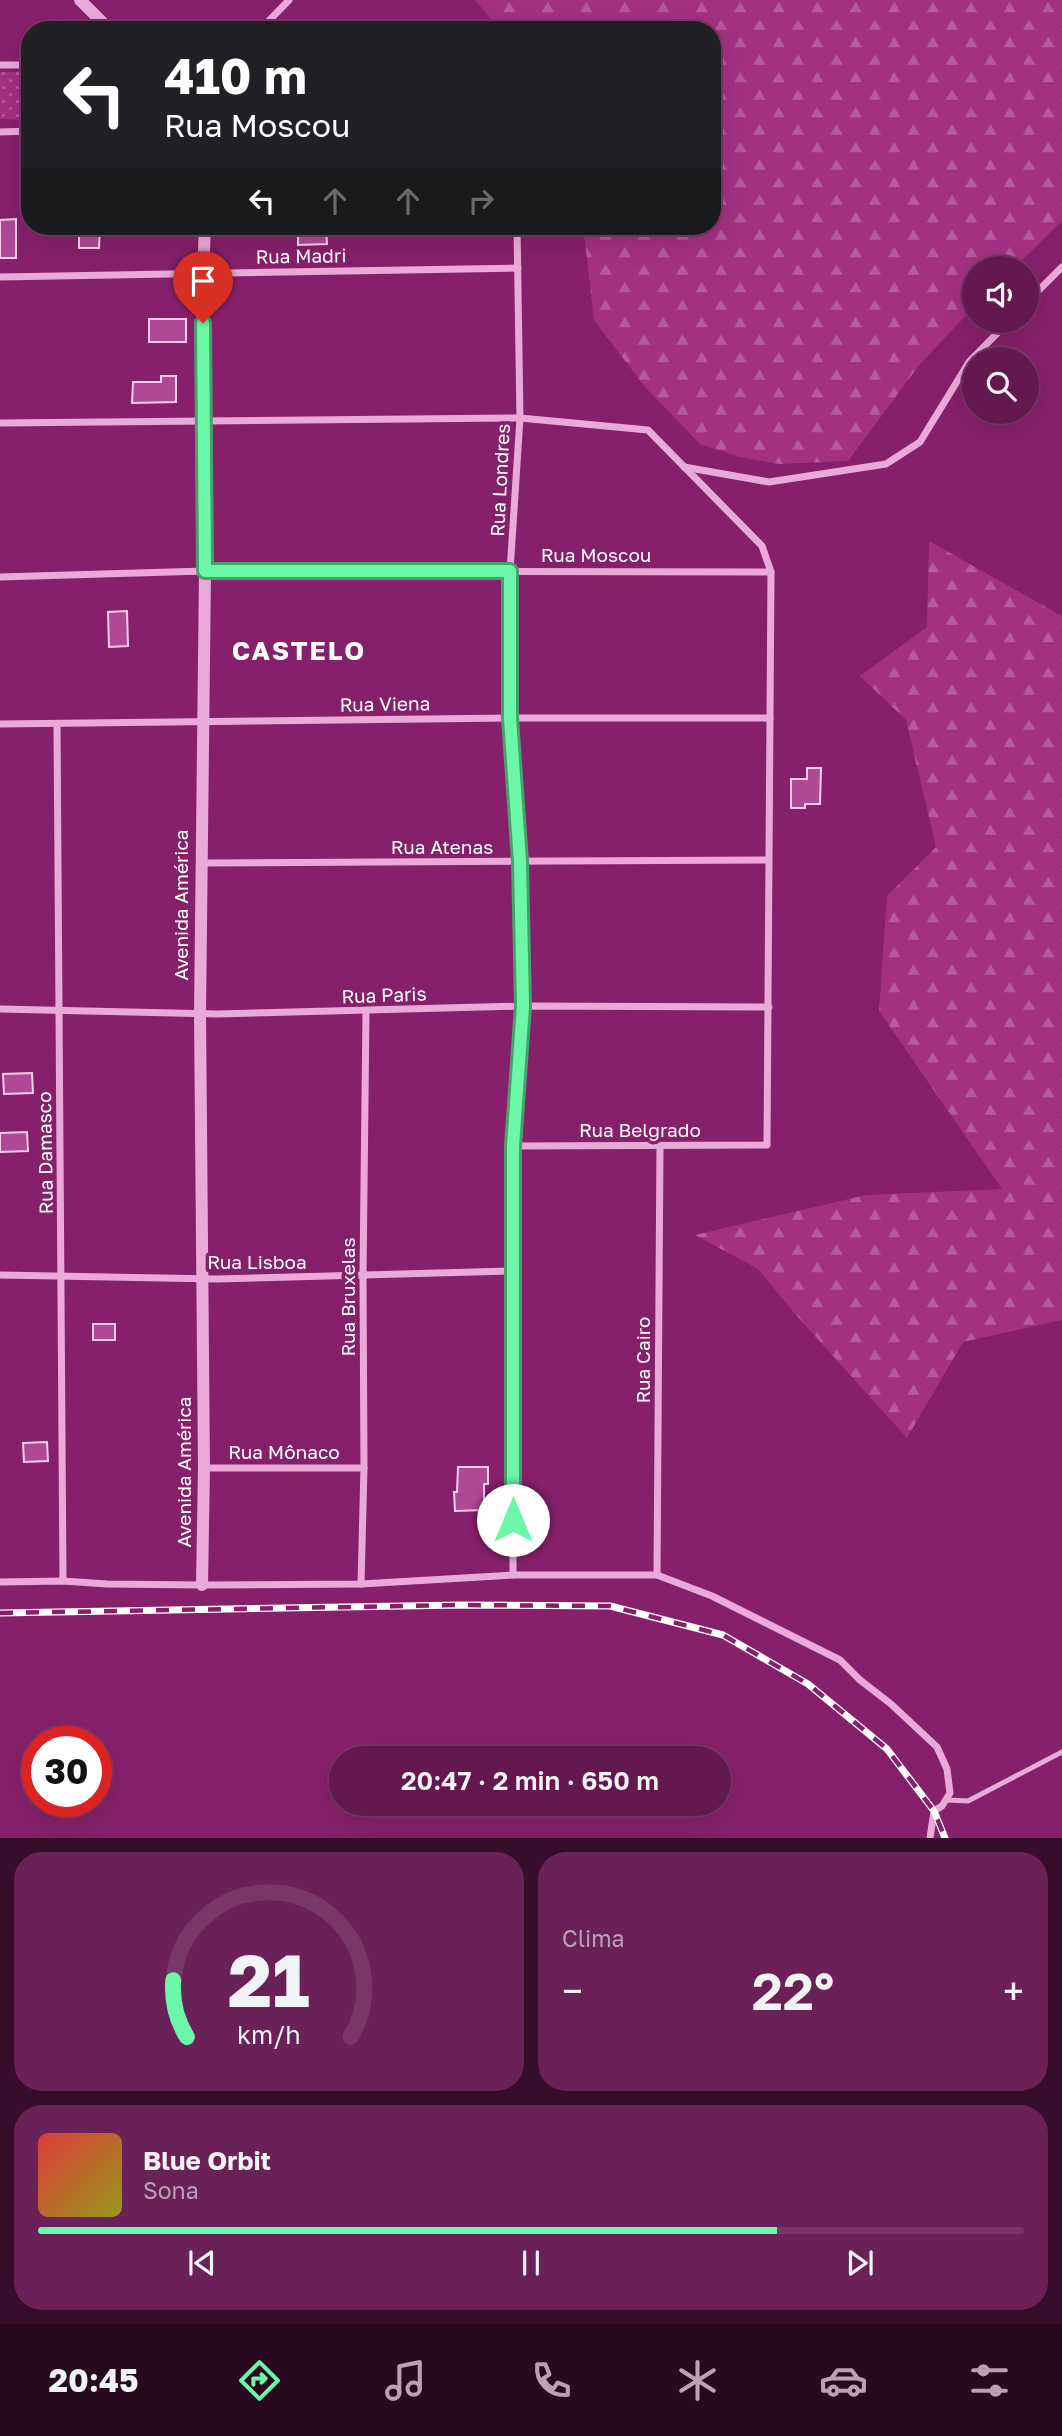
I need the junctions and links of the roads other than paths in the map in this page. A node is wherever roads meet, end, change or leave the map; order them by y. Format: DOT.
graph roads {
  1 [pos="289,0"];
  2 [pos="83,1"];
  3 [pos="102,21"];
  4 [pos="269,21"];
  5 [pos="0,65"];
  6 [pos="21,65"];
  7 [pos="21,131"];
  8 [pos="0,132"];
  9 [pos="205,235"];
  10 [pos="517,235"];
  11 [pos="1062,267"];
  12 [pos="518,268"];
  13 [pos="203,273"];
  14 [pos="0,277"];
  15 [pos="1039,290"];
  16 [pos="997,333"];
  17 [pos="520,418"];
  18 [pos="204,422"];
  19 [pos="0,423"];
  20 [pos="684,467"];
  21 [pos="205,571"];
  22 [pos="510,571"];
  23 [pos="771,572"];
  24 [pos="0,577"];
  25 [pos="510,718"];
  26 [pos="770,718"];
  27 [pos="202,723"];
  28 [pos="0,724"];
  29 [pos="57,724"];
  30 [pos="768,860"];
  31 [pos="520,862"];
  32 [pos="200,863"];
  33 [pos="523,1006"];
  34 [pos="769,1007"];
  35 [pos="0,1009"];
  36 [pos="59,1010"];
  37 [pos="366,1011"];
  38 [pos="200,1014"];
  39 [pos="513,1146"];
  40 [pos="660,1146"];
  41 [pos="514,1271"];
  42 [pos="0,1275"];
  43 [pos="62,1276"];
  44 [pos="363,1276"];
  45 [pos="201,1278"];
  46 [pos="204,1468"];
  47 [pos="365,1468"];
  48 [pos="513,1575"];
  49 [pos="657,1575"];
  50 [pos="63,1581"];
  51 [pos="0,1582"];
  52 [pos="360,1584"];
  53 [pos="202,1585"];
  54 [pos="1062,1752"];
  55 [pos="947,1800"];
  56 [pos="930,1838"];
  1 -- 4 [label="street"];
  2 -- 3 [label="street"];
  5 -- 6 [label="street"];
  7 -- 8 [label="street"];
  9 -- 13 [label="street, Avenida América"];
  10 -- 12 [label="street, Rua Londres"];
  11 -- 15 [label="street"];
  12 -- 13 [label="street, Rua Madri"];
  12 -- 17 [label="street, Rua Londres"];
  13 -- 14 [label="street, Rua Madri"];
  13 -- 18 [label="street, Avenida América"];
  16 -- 20 [label="street"];
  17 -- 18 [label="street"];
  17 -- 20 [label="street"];
  17 -- 22 [label="street, Rua Londres"];
  18 -- 19 [label="street"];
  18 -- 21 [label="street, Avenida América"];
  20 -- 23 [label="street"];
  21 -- 22 [label="street, Rua Moscou"];
  21 -- 24 [label="street, Rua Moscou"];
  21 -- 27 [label="street, Avenida América"];
  22 -- 23 [label="street, Rua Moscou"];
  22 -- 25 [label="street, Rua Londres"];
  23 -- 26 [label="street"];
  25 -- 26 [label="street, Rua Viena"];
  25 -- 27 [label="street, Rua Viena"];
  25 -- 31 [label="street, Rua Londres"];
  26 -- 30 [label="street"];
  27 -- 29 [label="street, Rua Viena"];
  27 -- 32 [label="street, Avenida América"];
  28 -- 29 [label="street, Rua Viena"];
  29 -- 36 [label="street, Rua Damasco"];
  30 -- 31 [label="street, Rua Atenas"];
  30 -- 34 [label="street"];
  31 -- 32 [label="street, Rua Atenas"];
  31 -- 33 [label="street, Rua Londres"];
  32 -- 38 [label="street, Avenida América"];
  33 -- 34 [label="street, Rua Paris"];
  33 -- 37 [label="street, Rua Paris"];
  33 -- 39 [label="street, Rua Londres"];
  34 -- 40 [label="street, Rua Belgrado"];
  35 -- 36 [label="street, Rua Paris"];
  36 -- 38 [label="street, Rua Paris"];
  36 -- 43 [label="street, Rua Damasco"];
  37 -- 38 [label="street, Rua Paris"];
  37 -- 44 [label="street, Rua Bruxelas"];
  38 -- 45 [label="street, Avenida América"];
  39 -- 40 [label="street, Rua Belgrado"];
  39 -- 41 [label="street, Rua Londres"];
  40 -- 49 [label="street, Rua Cairo"];
  41 -- 44 [label="street, Rua Lisboa"];
  41 -- 48 [label="street, Rua Londres"];
  42 -- 43 [label="street, Rua Lisboa"];
  43 -- 45 [label="street, Rua Lisboa"];
  43 -- 50 [label="street, Rua Damasco"];
  44 -- 45 [label="street, Rua Lisboa"];
  44 -- 47 [label="street, Rua Bruxelas"];
  45 -- 46 [label="street, Avenida América"];
  46 -- 47 [label="street, Rua Mônaco"];
  46 -- 53 [label="street, Avenida América"];
  47 -- 52 [label="street, Rua Bruxelas"];
  48 -- 49 [label="street"];
  48 -- 52 [label="street"];
  49 -- 55 [label="street"];
  50 -- 51 [label="street"];
  50 -- 53 [label="street"];
  52 -- 53 [label="street"];
  54 -- 55 [label="lane"];
  55 -- 56 [label="street"];
}
